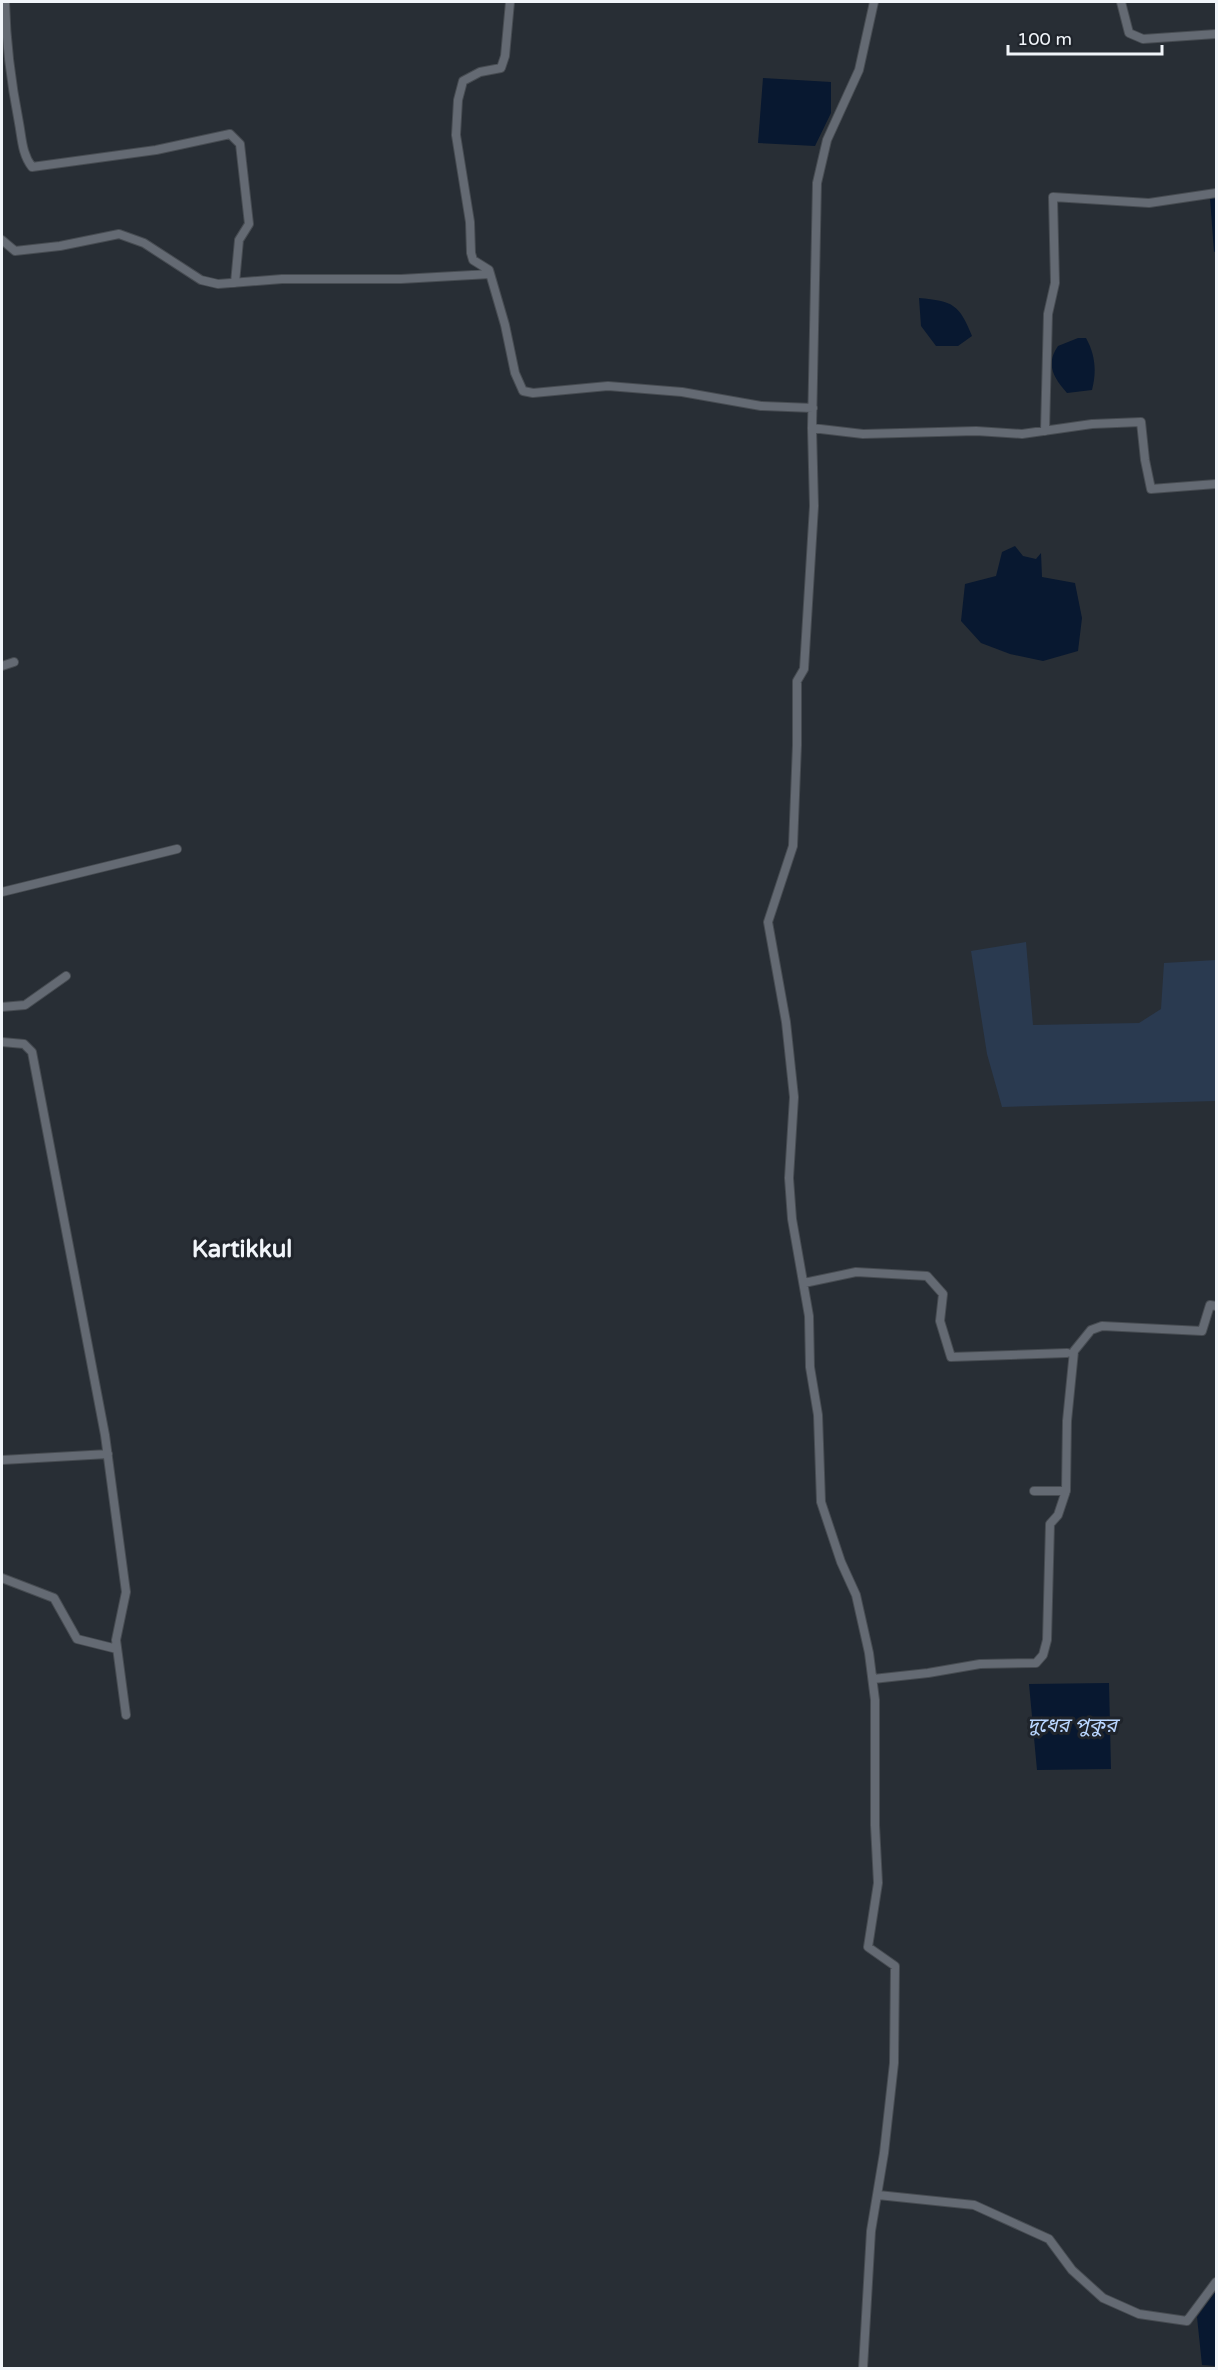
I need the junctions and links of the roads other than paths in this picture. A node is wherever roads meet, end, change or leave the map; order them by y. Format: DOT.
graph roads {
  1 [pos="5,2"];
  2 [pos="510,2"];
  3 [pos="874,2"];
  4 [pos="1121,2"];
  5 [pos="1216,34"];
  6 [pos="1216,193"];
  7 [pos="2,240"];
  8 [pos="490,274"];
  9 [pos="235,283"];
  10 [pos="813,408"];
  11 [pos="812,429"];
  12 [pos="1045,432"];
  13 [pos="1216,484"];
  14 [pos="14,662"];
  15 [pos="2,666"];
  16 [pos="177,849"];
  17 [pos="2,892"];
  18 [pos="66,976"];
  19 [pos="2,1007"];
  20 [pos="2,1042"];
  21 [pos="804,1283"];
  22 [pos="1216,1306"];
  23 [pos="1067,1353"];
  24 [pos="108,1454"];
  25 [pos="2,1460"];
  26 [pos="1034,1491"];
  27 [pos="1066,1491"];
  28 [pos="2,1578"];
  29 [pos="117,1649"];
  30 [pos="873,1679"];
  31 [pos="126,1715"];
  32 [pos="878,2194"];
  33 [pos="1216,2282"];
  34 [pos="863,2368"];
  1 -- 9 [label="street"];
  2 -- 8 [label="street"];
  3 -- 10 [label="street"];
  4 -- 5 [label="street"];
  6 -- 12 [label="street"];
  7 -- 9 [label="street"];
  8 -- 9 [label="street"];
  8 -- 10 [label="street"];
  10 -- 11 [label="street"];
  11 -- 12 [label="street"];
  11 -- 21 [label="street"];
  12 -- 13 [label="street"];
  14 -- 15 [label="street"];
  16 -- 17 [label="street"];
  18 -- 19 [label="street"];
  20 -- 24 [label="street"];
  21 -- 23 [label="street"];
  21 -- 30 [label="street"];
  22 -- 27 [label="street"];
  24 -- 25 [label="street"];
  24 -- 29 [label="street"];
  26 -- 27 [label="street"];
  27 -- 30 [label="street"];
  28 -- 29 [label="street"];
  29 -- 31 [label="street"];
  30 -- 32 [label="street"];
  32 -- 33 [label="street"];
  32 -- 34 [label="street"];
}
